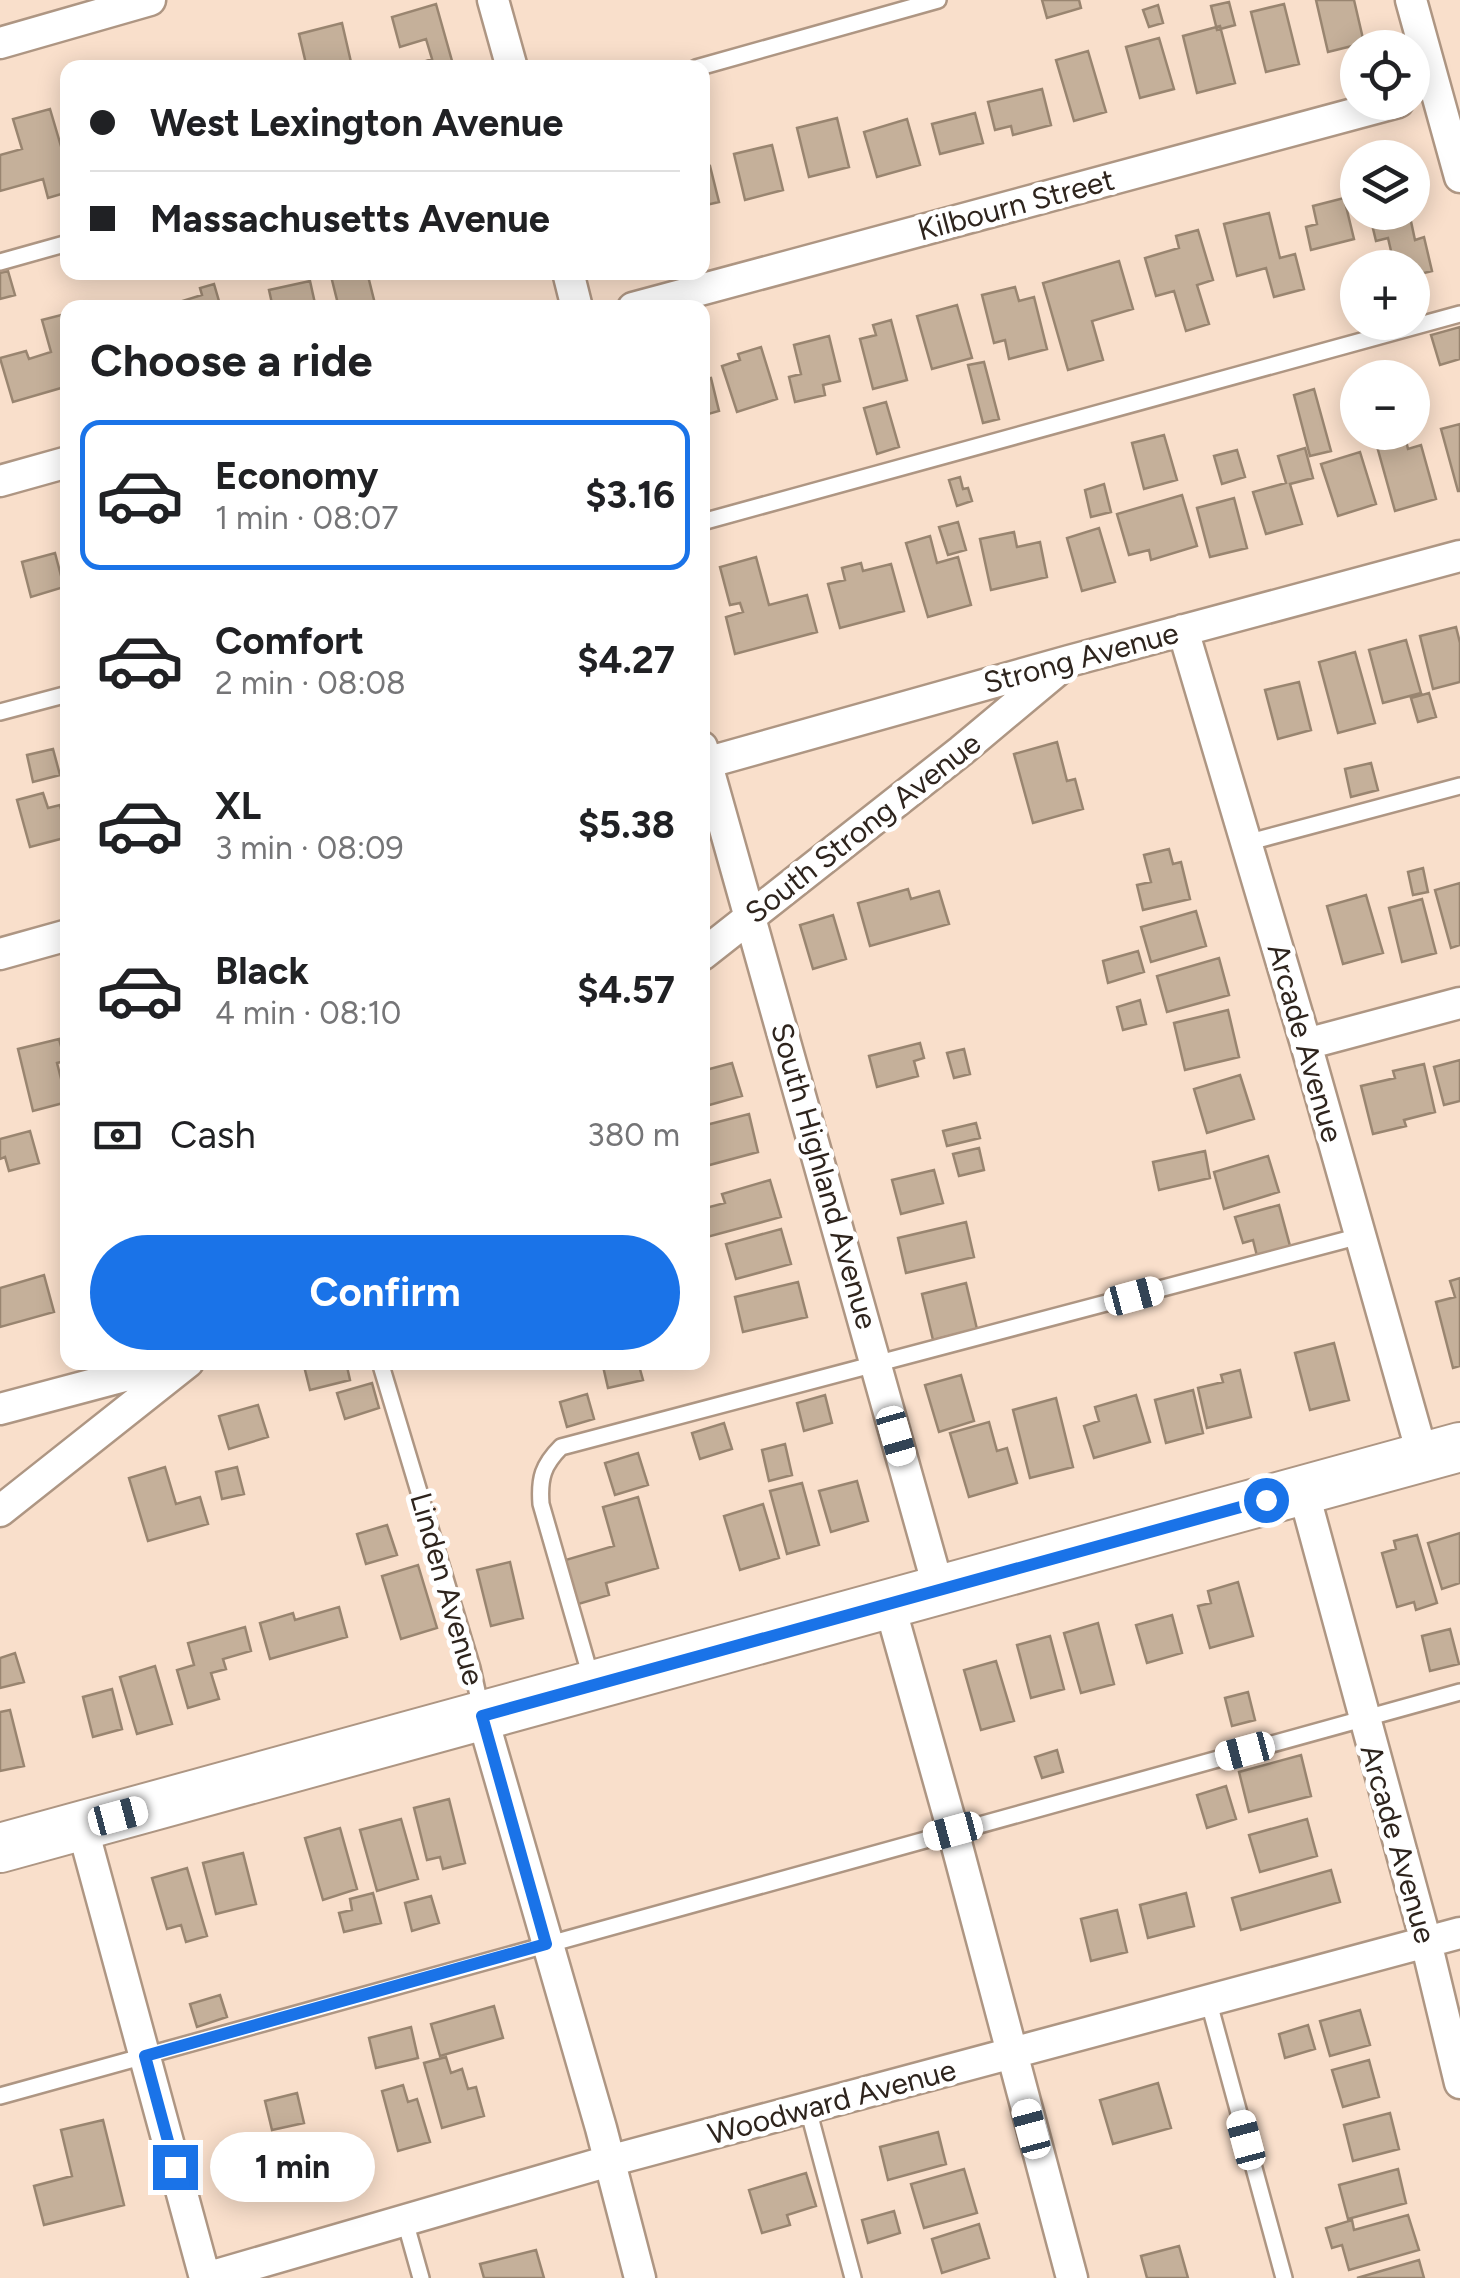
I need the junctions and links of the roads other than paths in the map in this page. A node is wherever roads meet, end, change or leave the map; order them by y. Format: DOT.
graph roads {
  1 [pos="150,0"];
  2 [pos="493,0"];
  3 [pos="938,0"];
  4 [pos="1412,0"];
  5 [pos="0,43"];
  6 [pos="510,60"];
  7 [pos="710,64"];
  8 [pos="1436,92"];
  9 [pos="1340,118"];
  10 [pos="1460,177"];
  11 [pos="60,245"];
  12 [pos="0,262"];
  13 [pos="663,300"];
  14 [pos="1460,314"];
  15 [pos="60,464"];
  16 [pos="0,481"];
  17 [pos="710,520"];
  18 [pos="1460,556"];
  19 [pos="1183,630"];
  20 [pos="1069,661"];
  21 [pos="60,696"];
  22 [pos="0,712"];
  23 [pos="710,756"];
  24 [pos="710,778"];
  25 [pos="1460,786"];
  26 [pos="1246,844"];
  27 [pos="751,917"];
  28 [pos="60,937"];
  29 [pos="710,948"];
  30 [pos="0,954"];
  31 [pos="1460,1002"];
  32 [pos="1306,1044"];
  33 [pos="1360,1236"];
  34 [pos="876,1366"];
  35 [pos="147,1370"];
  36 [pos="178,1370"];
  37 [pos="382,1370"];
  38 [pos="0,1409"];
  39 [pos="1441,1452"];
  40 [pos="1302,1490"];
  41 [pos="0,1511"];
  42 [pos="938,1590"];
  43 [pos="888,1603"];
  44 [pos="594,1685"];
  45 [pos="1460,1692"];
  46 [pos="482,1716"];
  47 [pos="1363,1718"];
  48 [pos="82,1826"];
  49 [pos="953,1831"];
  50 [pos="0,1848"];
  51 [pos="1460,1934"];
  52 [pos="1426,1942"];
  53 [pos="546,1944"];
  54 [pos="1209,2002"];
  55 [pos="1012,2055"];
  56 [pos="145,2056"];
  57 [pos="1460,2083"];
  58 [pos="0,2096"];
  59 [pos="808,2109"];
  60 [pos="609,2162"];
  61 [pos="405,2221"];
  62 [pos="206,2278"];
  63 [pos="421,2278"];
  64 [pos="640,2278"];
  65 [pos="853,2278"];
  66 [pos="1072,2278"];
  67 [pos="1284,2278"];
  1 -- 5 [label="street"];
  2 -- 6 [label="street"];
  3 -- 7 [label="lane"];
  4 -- 8 [label="street"];
  8 -- 10 [label="street"];
  9 -- 13 [label="street, Kilbourn Street"];
  11 -- 12 [label="lane"];
  14 -- 17 [label="lane"];
  15 -- 16 [label="street"];
  18 -- 19 [label="street, Strong Avenue"];
  19 -- 20 [label="street, Strong Avenue"];
  19 -- 26 [label="street, Arcade Avenue"];
  20 -- 23 [label="street, Strong Avenue"];
  20 -- 27 [label="street, South Strong Avenue"];
  21 -- 22 [label="lane"];
  24 -- 27 [label="street, South Highland Avenue"];
  25 -- 26 [label="lane"];
  26 -- 32 [label="street, Arcade Avenue"];
  27 -- 29 [label="street, South Strong Avenue"];
  27 -- 34 [label="street, South Highland Avenue"];
  28 -- 30 [label="street"];
  31 -- 32 [label="street"];
  32 -- 33 [label="street, Arcade Avenue"];
  33 -- 34 [label="lane"];
  33 -- 39 [label="street, Arcade Avenue"];
  34 -- 42 [label="street, South Highland Avenue"];
  34 -- 44 [label="lane"];
  35 -- 38 [label="street"];
  36 -- 41 [label="street"];
  37 -- 46 [label="lane, Linden Avenue"];
  39 -- 40 [label="main road"];
  40 -- 42 [label="main road"];
  40 -- 47 [label="street, Arcade Avenue"];
  42 -- 43 [label="main road"];
  43 -- 44 [label="main road"];
  43 -- 49 [label="street"];
  44 -- 46 [label="main road"];
  45 -- 47 [label="lane"];
  46 -- 48 [label="main road"];
  46 -- 53 [label="street, Linden Avenue"];
  47 -- 49 [label="lane"];
  47 -- 52 [label="street, Arcade Avenue"];
  48 -- 50 [label="main road"];
  48 -- 56 [label="street"];
  49 -- 53 [label="lane"];
  49 -- 55 [label="street"];
  51 -- 52 [label="street, Woodward Avenue"];
  52 -- 54 [label="street, Woodward Avenue"];
  52 -- 57 [label="street, Arcade Avenue"];
  53 -- 56 [label="lane"];
  53 -- 60 [label="street, Linden Avenue"];
  54 -- 55 [label="street, Woodward Avenue"];
  54 -- 67 [label="lane"];
  55 -- 59 [label="street, Woodward Avenue"];
  55 -- 66 [label="street"];
  56 -- 58 [label="lane"];
  56 -- 62 [label="street"];
  59 -- 60 [label="street, Woodward Avenue"];
  59 -- 65 [label="lane"];
  60 -- 61 [label="street, Woodward Avenue"];
  60 -- 64 [label="street, Linden Avenue"];
  61 -- 62 [label="street, Woodward Avenue"];
  61 -- 63 [label="lane"];
}
